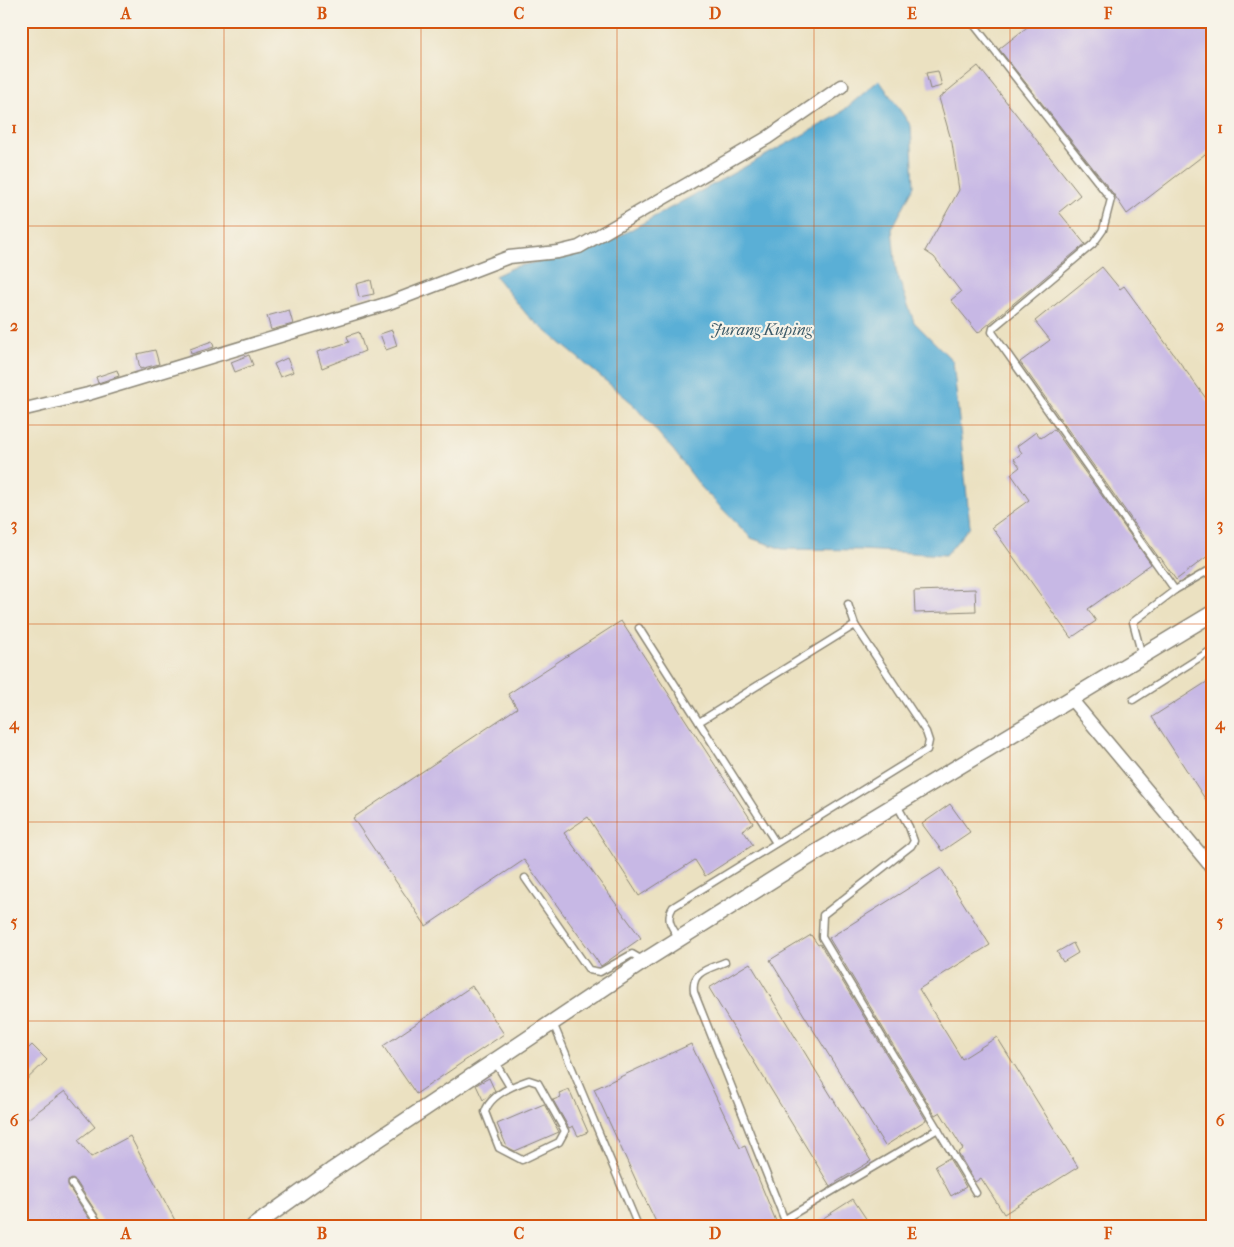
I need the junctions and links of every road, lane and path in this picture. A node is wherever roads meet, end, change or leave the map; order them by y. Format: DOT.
graph roads {
  1 [pos="971,21"];
  2 [pos="842,86"];
  3 [pos="21,410"];
  4 [pos="1213,568"];
  5 [pos="1175,590"];
  6 [pos="848,604"];
  7 [pos="1212,616"];
  8 [pos="855,625"];
  9 [pos="639,628"];
  10 [pos="1213,649"];
  11 [pos="1142,656"];
  12 [pos="1071,699"];
  13 [pos="1132,700"];
  14 [pos="699,722"];
  15 [pos="896,805"];
  16 [pos="776,843"];
  17 [pos="1213,869"];
  18 [pos="525,878"];
  19 [pos="680,939"];
  20 [pos="644,962"];
  21 [pos="725,962"];
  22 [pos="553,1023"];
  23 [pos="495,1062"];
  24 [pos="510,1087"];
  25 [pos="938,1129"];
  26 [pos="72,1184"];
  27 [pos="976,1193"];
  28 [pos="786,1223"];
  29 [pos="100,1226"];
  30 [pos="254,1226"];
  31 [pos="638,1226"];
  1 -- 5 [label="lane"];
  2 -- 3 [label="street"];
  4 -- 5 [label="lane"];
  5 -- 11 [label="lane"];
  6 -- 8 [label="lane"];
  7 -- 11 [label="street"];
  8 -- 14 [label="lane"];
  8 -- 16 [label="lane"];
  9 -- 14 [label="lane"];
  10 -- 13 [label="lane"];
  11 -- 12 [label="street"];
  12 -- 15 [label="street"];
  12 -- 17 [label="street"];
  14 -- 16 [label="lane"];
  15 -- 19 [label="street"];
  15 -- 25 [label="lane"];
  16 -- 19 [label="lane"];
  18 -- 20 [label="lane"];
  19 -- 20 [label="street"];
  20 -- 22 [label="street"];
  21 -- 28 [label="lane"];
  22 -- 23 [label="street"];
  22 -- 31 [label="lane"];
  23 -- 24 [label="lane"];
  23 -- 30 [label="street"];
  24 -- 24 [label="lane"];
  25 -- 27 [label="lane"];
  25 -- 28 [label="lane"];
  26 -- 29 [label="lane"];
}
